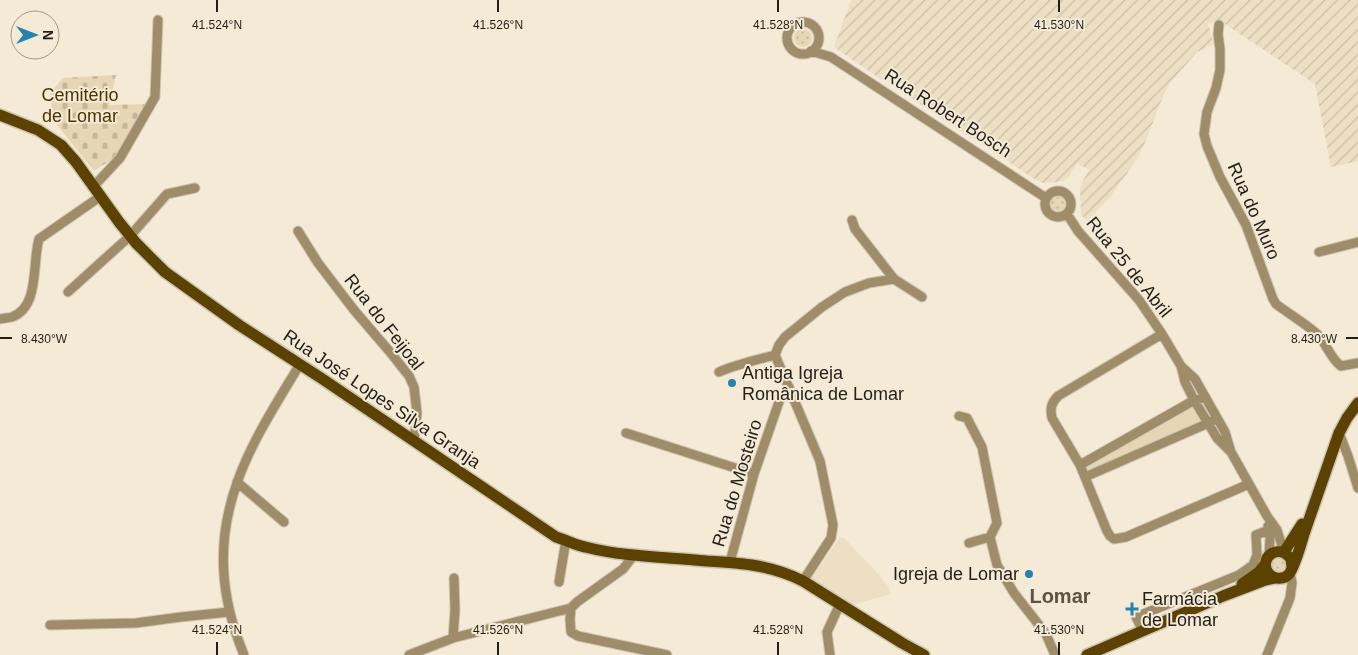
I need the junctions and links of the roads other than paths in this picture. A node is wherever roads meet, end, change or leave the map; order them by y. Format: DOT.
graph roads {
  1 [pos="158,20"];
  2 [pos="1219,25"];
  3 [pos="819,36"];
  4 [pos="811,51"];
  5 [pos="832,57"];
  6 [pos="0,115"];
  7 [pos="195,188"];
  8 [pos="97,191"];
  9 [pos="1046,198"];
  10 [pos="1066,214"];
  11 [pos="852,220"];
  12 [pos="298,231"];
  13 [pos="130,236"];
  14 [pos="1358,242"];
  15 [pos="1319,252"];
  16 [pos="894,279"];
  17 [pos="68,292"];
  18 [pos="922,297"];
  19 [pos="0,319"];
  20 [pos="1162,334"];
  21 [pos="775,355"];
  22 [pos="1358,363"];
  23 [pos="300,364"];
  24 [pos="1181,366"];
  25 [pos="719,372"];
  26 [pos="789,387"];
  27 [pos="1205,396"];
  28 [pos="1194,400"];
  29 [pos="1358,403"];
  30 [pos="959,416"];
  31 [pos="1216,416"];
  32 [pos="1208,423"];
  33 [pos="626,433"];
  34 [pos="1339,433"];
  35 [pos="414,441"];
  36 [pos="1231,452"];
  37 [pos="1080,465"];
  38 [pos="754,474"];
  39 [pos="1085,477"];
  40 [pos="237,482"];
  41 [pos="1249,484"];
  42 [pos="1358,488"];
  43 [pos="1316,497"];
  44 [pos="1304,520"];
  45 [pos="284,522"];
  46 [pos="1273,530"];
  47 [pos="990,537"];
  48 [pos="566,540"];
  49 [pos="969,543"];
  50 [pos="1284,552"];
  51 [pos="634,555"];
  52 [pos="1267,560"];
  53 [pos="730,562"];
  54 [pos="1291,570"];
  55 [pos="454,578"];
  56 [pos="1277,578"];
  57 [pos="803,581"];
  58 [pos="559,582"];
  59 [pos="1223,596"];
  60 [pos="840,604"];
  61 [pos="571,608"];
  62 [pos="1284,610"];
  63 [pos="229,612"];
  64 [pos="50,625"];
  65 [pos="1143,631"];
  66 [pos="453,638"];
  67 [pos="244,655"];
  68 [pos="409,655"];
  69 [pos="667,655"];
  70 [pos="830,655"];
  71 [pos="924,655"];
  72 [pos="1055,655"];
  73 [pos="1087,655"];
  74 [pos="1267,655"];
  1 -- 8 [label="street"];
  2 -- 22 [label="street, Rua do Muro"];
  3 -- 4 [label="street"];
  3 -- 4 [label="street, Rua Robert Bosch"];
  3 -- 5 [label="street, Rua Robert Bosch"];
  4 -- 5 [label="street, Rua Robert Bosch"];
  5 -- 9 [label="street, Rua Robert Bosch"];
  6 -- 8 [label="main road, Rua José Lopes Silva Granja"];
  7 -- 13 [label="street"];
  8 -- 13 [label="main road, Rua José Lopes Silva Granja"];
  8 -- 19 [label="street"];
  9 -- 10 [label="street, Rua Robert Bosch"];
  9 -- 10 [label="street"];
  10 -- 20 [label="street, Rua 25 de Abril"];
  11 -- 16 [label="street"];
  12 -- 35 [label="street, Rua do Feijoal"];
  13 -- 17 [label="street"];
  13 -- 23 [label="main road, Rua José Lopes Silva Granja"];
  14 -- 15 [label="street"];
  16 -- 18 [label="street"];
  16 -- 21 [label="street"];
  20 -- 24 [label="street, Rua 25 de Abril"];
  20 -- 37 [label="street"];
  21 -- 25 [label="street"];
  21 -- 26 [label="street"];
  23 -- 35 [label="main road, Rua José Lopes Silva Granja"];
  23 -- 40 [label="street"];
  24 -- 27 [label="street, Rua 25 de Abril"];
  24 -- 28 [label="street, Rua 25 de Abril"];
  26 -- 38 [label="street, Rua do Mosteiro"];
  26 -- 57 [label="street"];
  27 -- 28 [label="street"];
  27 -- 31 [label="street, Rua 25 de Abril"];
  28 -- 32 [label="street, Rua 25 de Abril"];
  28 -- 37 [label="street"];
  29 -- 34 [label="main road"];
  30 -- 47 [label="street"];
  31 -- 32 [label="street"];
  31 -- 36 [label="street, Rua 25 de Abril"];
  32 -- 36 [label="street, Rua 25 de Abril"];
  32 -- 39 [label="street"];
  33 -- 38 [label="street"];
  34 -- 42 [label="street"];
  34 -- 43 [label="main road"];
  35 -- 48 [label="main road, Rua José Lopes Silva Granja"];
  36 -- 41 [label="street, Rua 25 de Abril"];
  37 -- 39 [label="street"];
  38 -- 53 [label="street, Rua do Mosteiro"];
  39 -- 41 [label="street"];
  40 -- 45 [label="street"];
  40 -- 63 [label="street"];
  41 -- 46 [label="street, Rua 25 de Abril"];
  43 -- 44 [label="main road"];
  43 -- 54 [label="main road"];
  44 -- 46 [label="street"];
  44 -- 50 [label="main road"];
  46 -- 50 [label="street, Rua 25 de Abril"];
  46 -- 52 [label="street"];
  46 -- 65 [label="street"];
  47 -- 49 [label="street"];
  47 -- 72 [label="street"];
  48 -- 51 [label="main road, Rua José Lopes Silva Granja"];
  48 -- 58 [label="street"];
  50 -- 52 [label="main road"];
  50 -- 54 [label="main road"];
  51 -- 53 [label="main road, Rua José Lopes Silva Granja"];
  51 -- 61 [label="street"];
  52 -- 56 [label="main road"];
  52 -- 59 [label="main road"];
  53 -- 57 [label="main road, Rua José Lopes Silva Granja"];
  54 -- 56 [label="main road"];
  54 -- 62 [label="street"];
  55 -- 66 [label="street"];
  56 -- 59 [label="main road"];
  56 -- 62 [label="street"];
  57 -- 60 [label="main road, Rua José Lopes Silva Granja"];
  59 -- 65 [label="main road"];
  60 -- 70 [label="street"];
  60 -- 71 [label="main road, Rua José Lopes Silva Granja"];
  61 -- 66 [label="street"];
  61 -- 69 [label="street"];
  62 -- 74 [label="street"];
  63 -- 64 [label="street"];
  63 -- 67 [label="street"];
  65 -- 73 [label="main road"];
  66 -- 68 [label="street"];
}
